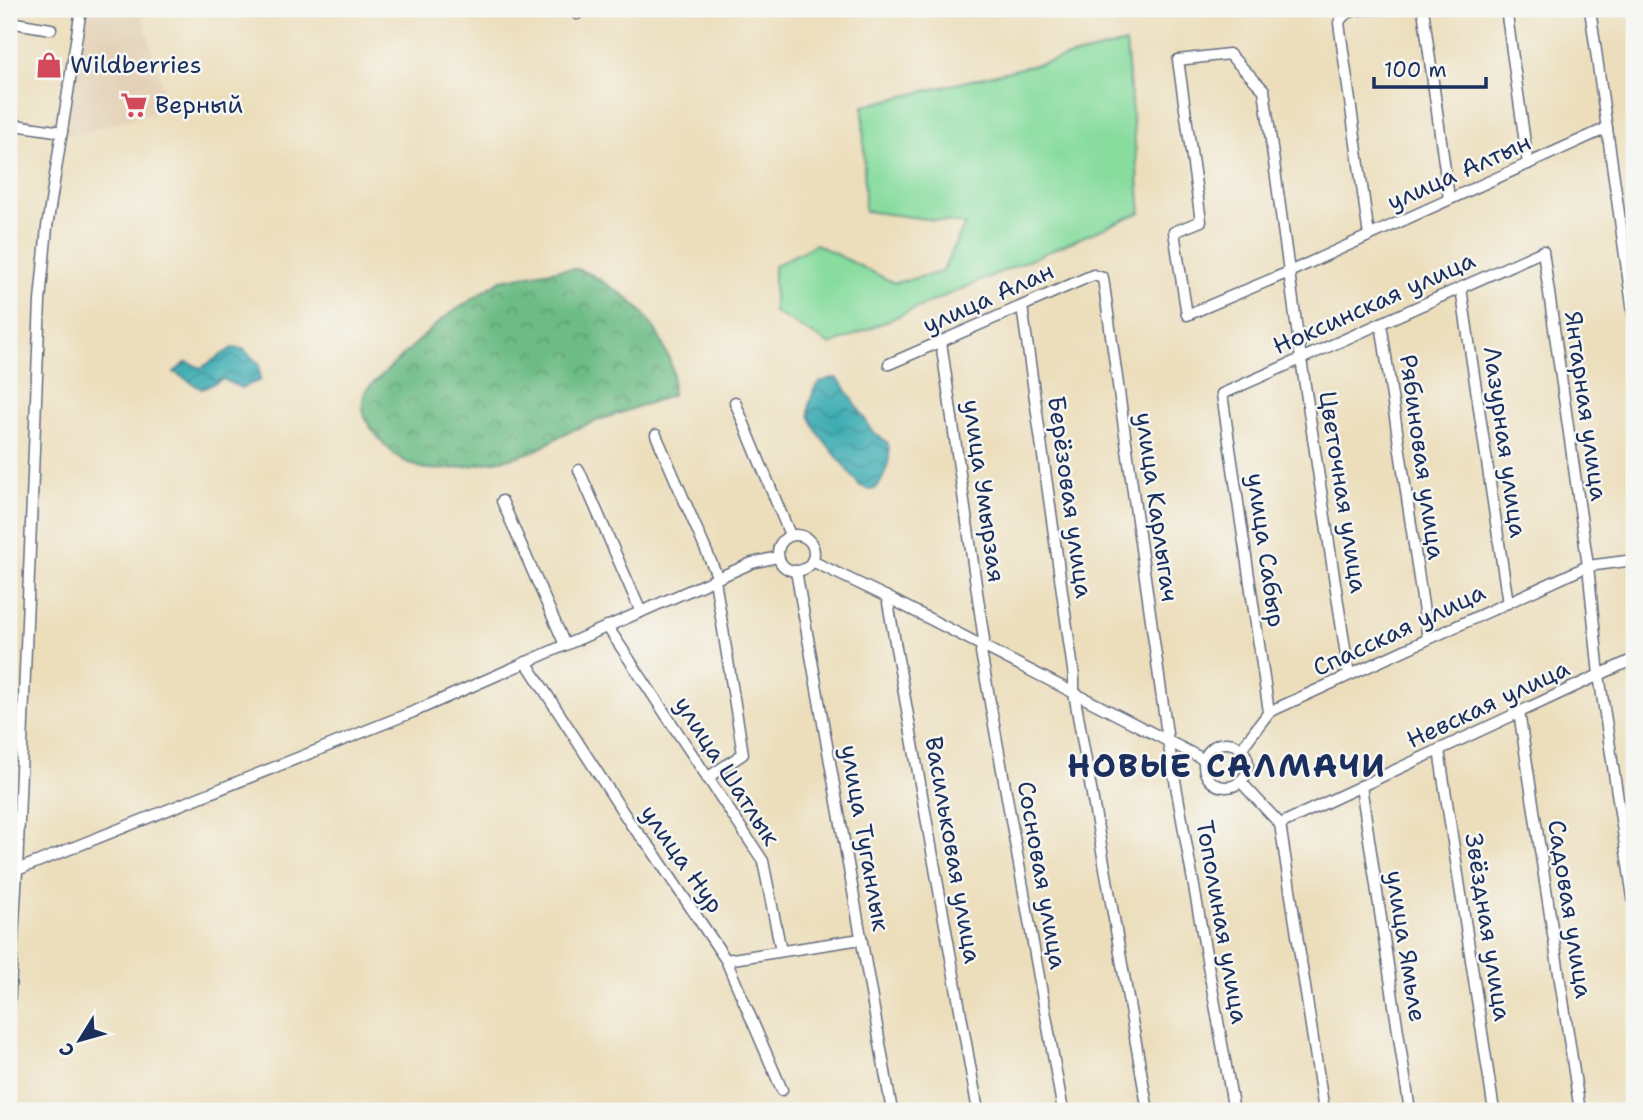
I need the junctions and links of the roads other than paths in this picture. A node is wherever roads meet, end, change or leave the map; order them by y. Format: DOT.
graph roads {
  1 [pos="81,9"];
  2 [pos="1381,9"];
  3 [pos="1423,9"];
  4 [pos="1506,9"];
  5 [pos="1590,9"];
  6 [pos="9,22"];
  7 [pos="51,29"];
  8 [pos="9,124"];
  9 [pos="1607,128"];
  10 [pos="61,132"];
  11 [pos="1528,164"];
  12 [pos="1449,199"];
  13 [pos="1369,236"];
  14 [pos="1543,251"];
  15 [pos="1289,272"];
  16 [pos="1103,278"];
  17 [pos="1461,288"];
  18 [pos="1022,306"];
  19 [pos="1634,319"];
  20 [pos="1381,323"];
  21 [pos="941,342"];
  22 [pos="1301,359"];
  23 [pos="890,364"];
  24 [pos="1222,394"];
  25 [pos="735,402"];
  26 [pos="656,435"];
  27 [pos="579,470"];
  28 [pos="502,501"];
  29 [pos="790,535"];
  30 [pos="777,557"];
  31 [pos="1634,560"];
  32 [pos="813,561"];
  33 [pos="1588,566"];
  34 [pos="796,571"];
  35 [pos="716,579"];
  36 [pos="887,597"];
  37 [pos="1508,603"];
  38 [pos="641,612"];
  39 [pos="607,626"];
  40 [pos="1428,639"];
  41 [pos="565,645"];
  42 [pos="982,646"];
  43 [pos="1634,659"];
  44 [pos="526,662"];
  45 [pos="1599,675"];
  46 [pos="1349,676"];
  47 [pos="1074,693"];
  48 [pos="1269,712"];
  49 [pos="1520,712"];
  50 [pos="1168,741"];
  51 [pos="1241,749"];
  52 [pos="1440,750"];
  53 [pos="1205,760"];
  54 [pos="707,778"];
  55 [pos="1240,781"];
  56 [pos="1361,786"];
  57 [pos="1280,824"];
  58 [pos="17,870"];
  59 [pos="1634,904"];
  60 [pos="861,939"];
  61 [pos="781,951"];
  62 [pos="726,960"];
  63 [pos="9,1008"];
  64 [pos="782,1090"];
  65 [pos="892,1111"];
  66 [pos="978,1111"];
  67 [pos="1063,1111"];
  68 [pos="1148,1111"];
  69 [pos="1234,1111"];
  70 [pos="1324,1111"];
  71 [pos="1410,1111"];
  72 [pos="1494,1111"];
  73 [pos="1580,1111"];
  1 -- 10 [label="street"];
  2 -- 13 [label="street"];
  3 -- 12 [label="street"];
  4 -- 11 [label="street"];
  5 -- 9 [label="street"];
  6 -- 7 [label="street"];
  8 -- 10 [label="street"];
  9 -- 11 [label="street, улица Алтын"];
  9 -- 19 [label="street"];
  10 -- 58 [label="street"];
  11 -- 12 [label="street, улица Алтын"];
  12 -- 13 [label="street, улица Алтын"];
  13 -- 15 [label="street, улица Алтын"];
  14 -- 17 [label="street, Ноксинская улица"];
  14 -- 33 [label="street, Янтарная улица"];
  15 -- 15 [label="street, улица Алтын"];
  15 -- 22 [label="street, Цветочная улица"];
  16 -- 18 [label="street, улица Алан"];
  16 -- 50 [label="street, улица Карлыгач"];
  17 -- 20 [label="street, Ноксинская улица"];
  17 -- 37 [label="street, Лазурная улица"];
  18 -- 21 [label="street, улица Алан"];
  18 -- 47 [label="street, Берёзовая улица"];
  20 -- 22 [label="street, Ноксинская улица"];
  20 -- 40 [label="street, Рябиновая улица"];
  21 -- 23 [label="street, улица Алан"];
  21 -- 42 [label="street, улица Умырзая"];
  22 -- 24 [label="street, Ноксинская улица"];
  22 -- 46 [label="street, Цветочная улица"];
  24 -- 48 [label="street, улица Сабыр"];
  25 -- 29 [label="street"];
  26 -- 35 [label="street"];
  27 -- 38 [label="street"];
  28 -- 41 [label="street"];
  29 -- 30 [label="street"];
  29 -- 32 [label="street"];
  30 -- 34 [label="street"];
  30 -- 35 [label="street"];
  31 -- 33 [label="street, Спасская улица"];
  32 -- 34 [label="street"];
  32 -- 36 [label="street"];
  33 -- 37 [label="street, Спасская улица"];
  33 -- 45 [label="street, Янтарная улица"];
  34 -- 60 [label="street, улица Туганлык"];
  35 -- 38 [label="street"];
  35 -- 54 [label="street"];
  36 -- 42 [label="street"];
  36 -- 66 [label="street, Васильковая улица"];
  37 -- 40 [label="street, Спасская улица"];
  38 -- 39 [label="street"];
  39 -- 41 [label="street"];
  39 -- 54 [label="street, улица Шатлык"];
  40 -- 46 [label="street, Спасская улица"];
  41 -- 44 [label="street"];
  42 -- 47 [label="street"];
  42 -- 67 [label="street, Сосновая улица"];
  43 -- 45 [label="street, Невская улица"];
  44 -- 58 [label="street"];
  44 -- 62 [label="street, улица Нур"];
  45 -- 49 [label="street, Невская улица"];
  45 -- 59 [label="street, Янтарная улица"];
  46 -- 48 [label="street, Спасская улица"];
  47 -- 50 [label="street"];
  47 -- 68 [label="street, Берёзовая улица"];
  48 -- 51 [label="street, Спасская улица"];
  49 -- 52 [label="street, Невская улица"];
  49 -- 73 [label="street, Садовая улица"];
  50 -- 53 [label="street"];
  50 -- 69 [label="street, Тополиная улица"];
  51 -- 53 [label="street"];
  51 -- 55 [label="street"];
  52 -- 56 [label="street, Невская улица"];
  52 -- 72 [label="street, Звёздная улица"];
  53 -- 55 [label="street"];
  54 -- 61 [label="street, улица Шатлык"];
  55 -- 57 [label="street"];
  56 -- 57 [label="street, Невская улица"];
  56 -- 71 [label="street, улица Ямьле"];
  57 -- 70 [label="street"];
  58 -- 63 [label="street"];
  60 -- 61 [label="street"];
  60 -- 65 [label="street, улица Туганлык"];
  61 -- 62 [label="street"];
  62 -- 64 [label="street, улица Нур"];
}
